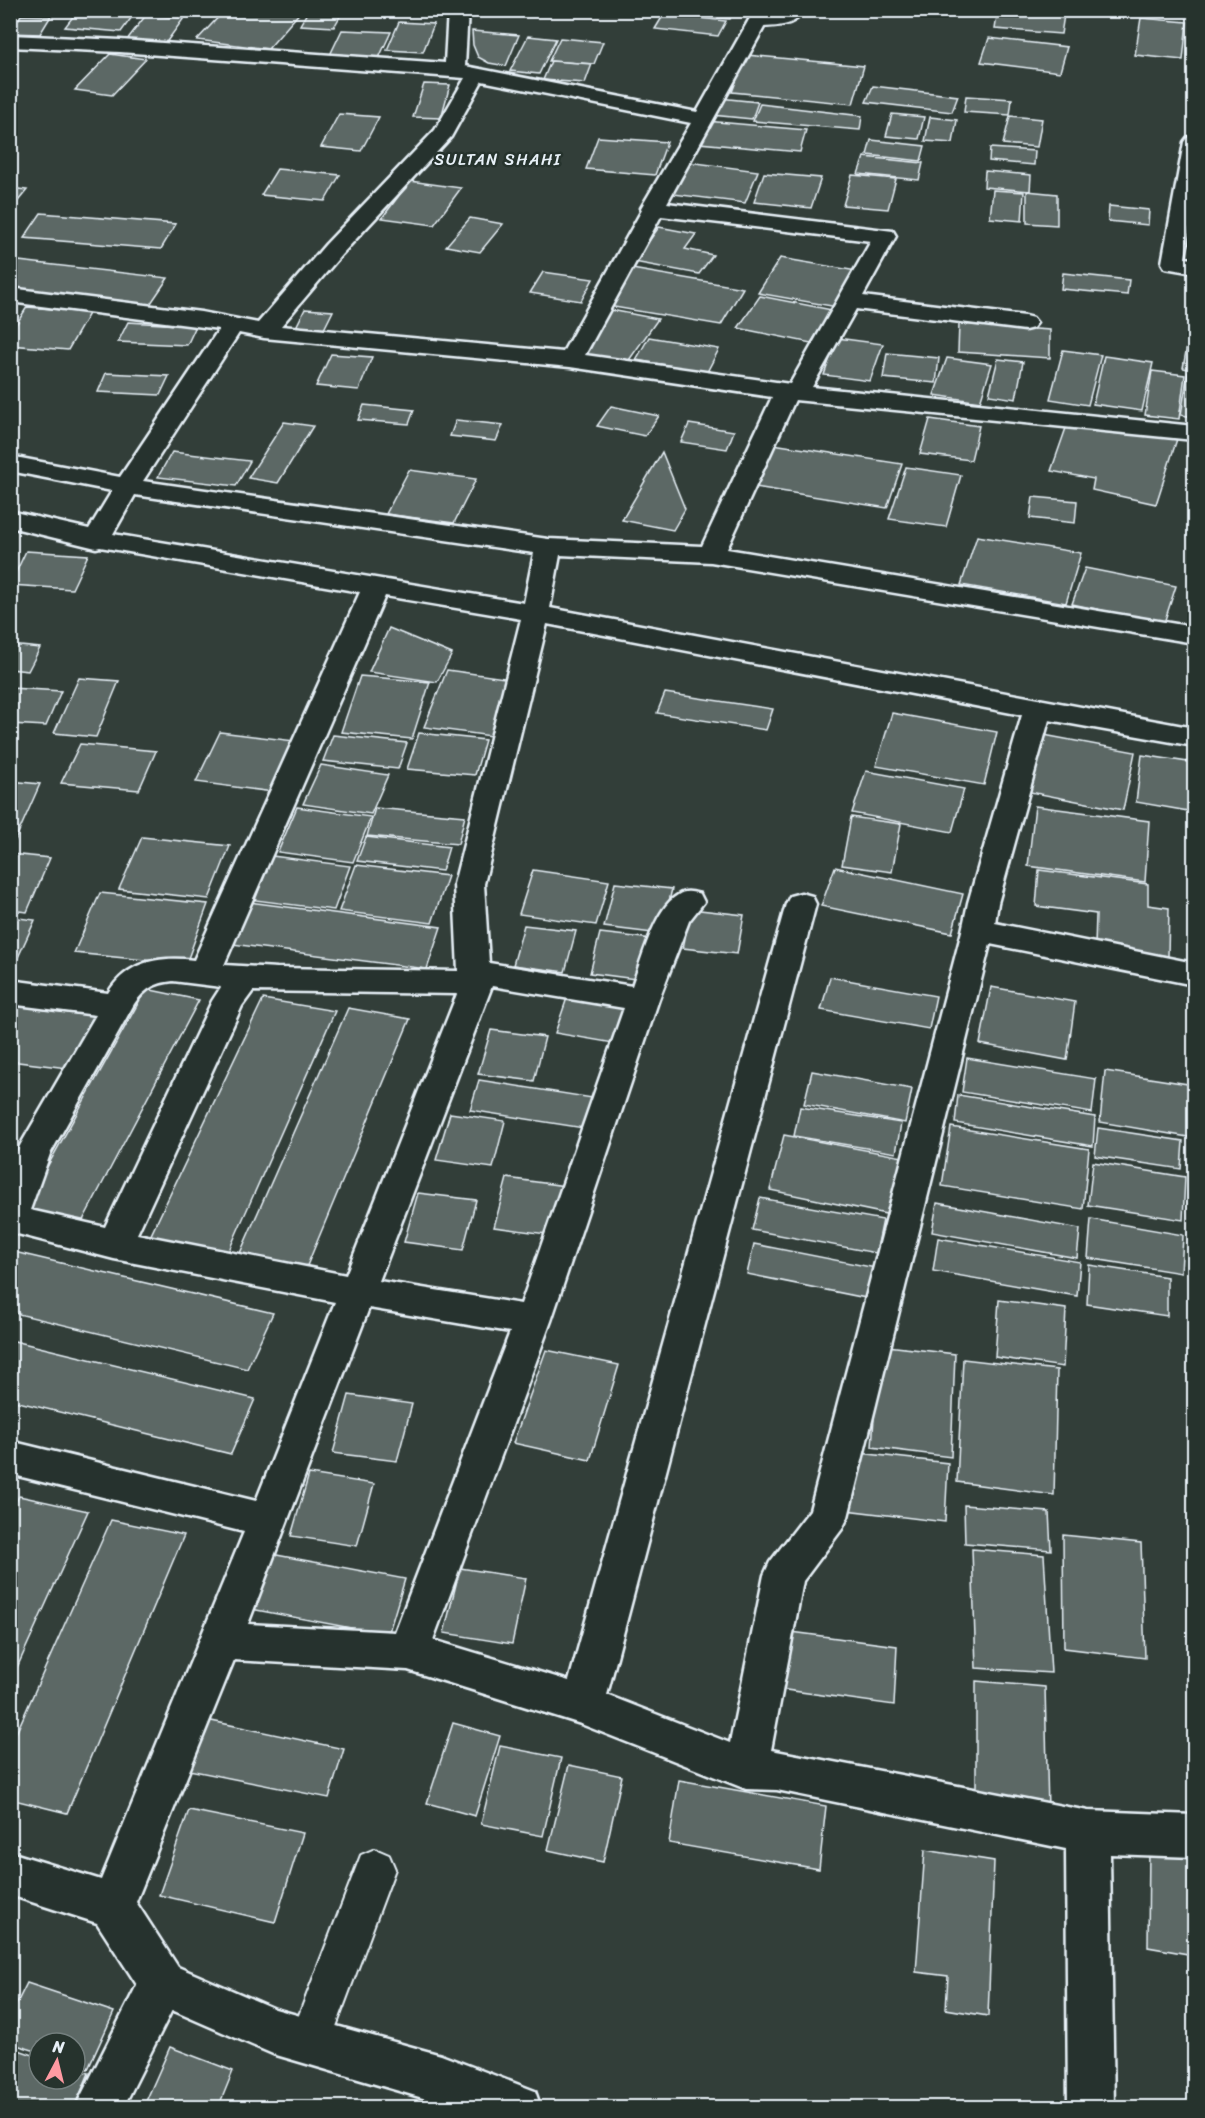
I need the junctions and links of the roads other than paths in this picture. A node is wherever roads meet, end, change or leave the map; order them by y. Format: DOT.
graph roads {
  1 [pos="458,10"];
  2 [pos="796,10"];
  3 [pos="757,22"];
  4 [pos="10,41"];
  5 [pos="455,70"];
  6 [pos="477,74"];
  7 [pos="703,119"];
  8 [pos="1194,142"];
  9 [pos="1190,196"];
  10 [pos="652,208"];
  11 [pos="1194,266"];
  12 [pos="10,295"];
  13 [pos="850,301"];
  14 [pos="1025,323"];
  15 [pos="234,325"];
  16 [pos="264,330"];
  17 [pos="570,360"];
  18 [pos="792,392"];
  19 [pos="1194,433"];
  20 [pos="10,462"];
  21 [pos="127,486"];
  22 [pos="10,519"];
  23 [pos="96,540"];
  24 [pos="548,547"];
  25 [pos="711,554"];
  26 [pos="376,585"];
  27 [pos="536,613"];
  28 [pos="1194,635"];
  29 [pos="1038,710"];
  30 [pos="1194,737"];
  31 [pos="689,902"];
  32 [pos="801,904"];
  33 [pos="978,931"];
  34 [pos="205,972"];
  35 [pos="1194,974"];
  36 [pos="475,978"];
  37 [pos="244,979"];
  38 [pos="10,992"];
  39 [pos="643,999"];
  40 [pos="117,1006"];
  41 [pos="114,1245"];
  42 [pos="355,1293"];
  43 [pos="533,1321"];
  44 [pos="10,1457"];
  45 [pos="267,1521"];
  46 [pos="221,1641"];
  47 [pos="408,1651"];
  48 [pos="583,1705"];
  49 [pos="746,1769"];
  50 [pos="1088,1832"];
  51 [pos="1194,1836"];
  52 [pos="375,1869"];
  53 [pos="10,1873"];
  54 [pos="112,1906"];
  55 [pos="162,1983"];
  56 [pos="310,2041"];
  57 [pos="98,2108"];
  58 [pos="518,2108"];
  59 [pos="1091,2108"];
  1 -- 5 [label="street"];
  2 -- 3 [label="lane"];
  3 -- 7 [label="street"];
  4 -- 5 [label="street"];
  5 -- 6 [label="street"];
  6 -- 7 [label="street"];
  6 -- 16 [label="street"];
  7 -- 10 [label="street"];
  8 -- 9 [label="street"];
  9 -- 11 [label="street"];
  10 -- 13 [label="street"];
  10 -- 17 [label="street"];
  12 -- 15 [label="street"];
  13 -- 14 [label="street"];
  13 -- 18 [label="street"];
  15 -- 16 [label="street"];
  15 -- 21 [label="street"];
  16 -- 17 [label="street"];
  17 -- 18 [label="street"];
  18 -- 19 [label="street"];
  18 -- 25 [label="street"];
  20 -- 21 [label="street"];
  21 -- 23 [label="street"];
  21 -- 24 [label="street"];
  22 -- 23 [label="street"];
  23 -- 26 [label="street"];
  24 -- 25 [label="street"];
  24 -- 27 [label="street"];
  25 -- 28 [label="street"];
  26 -- 27 [label="street"];
  26 -- 34 [label="street"];
  27 -- 29 [label="street"];
  27 -- 36 [label="street"];
  29 -- 30 [label="street"];
  29 -- 33 [label="street"];
  31 -- 39 [label="street"];
  32 -- 48 [label="street"];
  33 -- 35 [label="street"];
  33 -- 49 [label="street"];
  34 -- 37 [label="street"];
  34 -- 40 [label="street"];
  36 -- 37 [label="street"];
  36 -- 39 [label="street"];
  36 -- 42 [label="street"];
  37 -- 41 [label="street"];
  38 -- 40 [label="street"];
  39 -- 43 [label="street"];
  40 -- 41 [label="street"];
  41 -- 42 [label="street"];
  42 -- 43 [label="street"];
  42 -- 45 [label="street"];
  43 -- 47 [label="street"];
  44 -- 45 [label="street"];
  45 -- 46 [label="street"];
  46 -- 47 [label="street"];
  46 -- 54 [label="street"];
  47 -- 48 [label="street"];
  48 -- 49 [label="street"];
  49 -- 50 [label="street"];
  50 -- 51 [label="street"];
  50 -- 59 [label="street"];
  52 -- 56 [label="lane"];
  53 -- 54 [label="street"];
  54 -- 55 [label="street"];
  55 -- 56 [label="street"];
  55 -- 57 [label="street"];
  56 -- 58 [label="street"];
}
